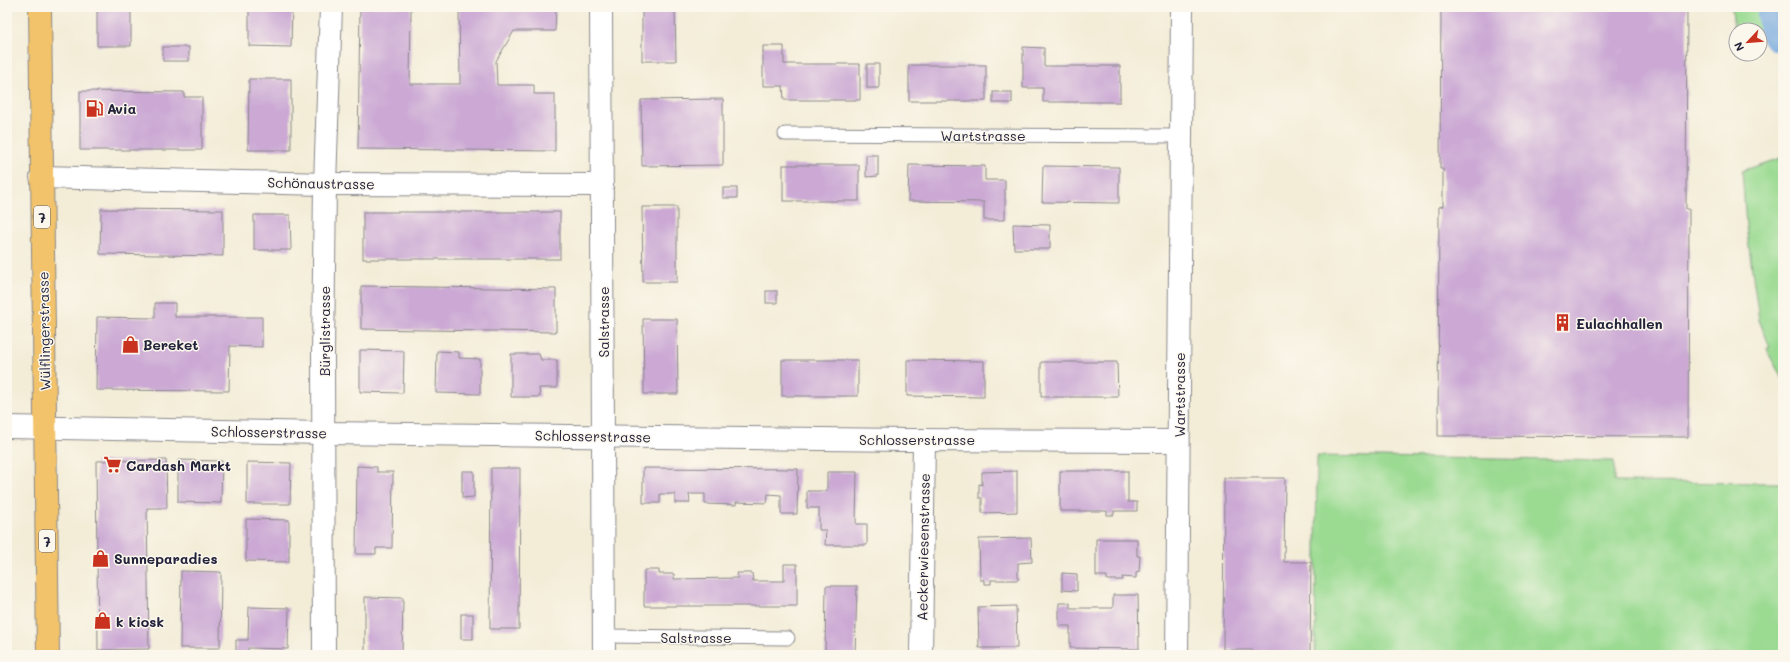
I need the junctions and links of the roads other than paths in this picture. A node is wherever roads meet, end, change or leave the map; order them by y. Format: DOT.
graph roads {
  1 [pos="40,7"];
  2 [pos="331,7"];
  3 [pos="601,7"];
  4 [pos="1182,7"];
  5 [pos="785,134"];
  6 [pos="1181,136"];
  7 [pos="41,177"];
  8 [pos="325,184"];
  9 [pos="602,186"];
  10 [pos="7,427"];
  11 [pos="46,427"];
  12 [pos="324,433"];
  13 [pos="603,436"];
  14 [pos="924,440"];
  15 [pos="1178,441"];
  16 [pos="788,638"];
  17 [pos="604,646"];
  18 [pos="48,655"];
  19 [pos="324,655"];
  20 [pos="922,655"];
  21 [pos="1177,655"];
  1 -- 7 [label="main road, Wülflingerstrasse / 7"];
  2 -- 8 [label="street, Bürglistrasse"];
  3 -- 9 [label="street, Salstrasse"];
  4 -- 6 [label="street, Wartstrasse"];
  5 -- 6 [label="lane, Wartstrasse"];
  6 -- 15 [label="street, Wartstrasse"];
  7 -- 8 [label="street, Schönaustrasse"];
  7 -- 11 [label="main road, Wülflingerstrasse / 7"];
  8 -- 9 [label="street, Schönaustrasse"];
  8 -- 12 [label="street, Bürglistrasse"];
  9 -- 13 [label="street, Salstrasse"];
  10 -- 11 [label="street, Schlosserstrasse"];
  11 -- 12 [label="street, Schlosserstrasse"];
  11 -- 18 [label="main road, Wülflingerstrasse / 7"];
  12 -- 13 [label="street, Schlosserstrasse"];
  12 -- 19 [label="street, Bürglistrasse"];
  13 -- 14 [label="street, Schlosserstrasse"];
  13 -- 17 [label="street, Salstrasse"];
  14 -- 15 [label="street, Schlosserstrasse"];
  14 -- 20 [label="street, Aeckerwiesenstrasse"];
  15 -- 21 [label="street, Wartstrasse"];
  16 -- 17 [label="lane, Salstrasse"];
}
